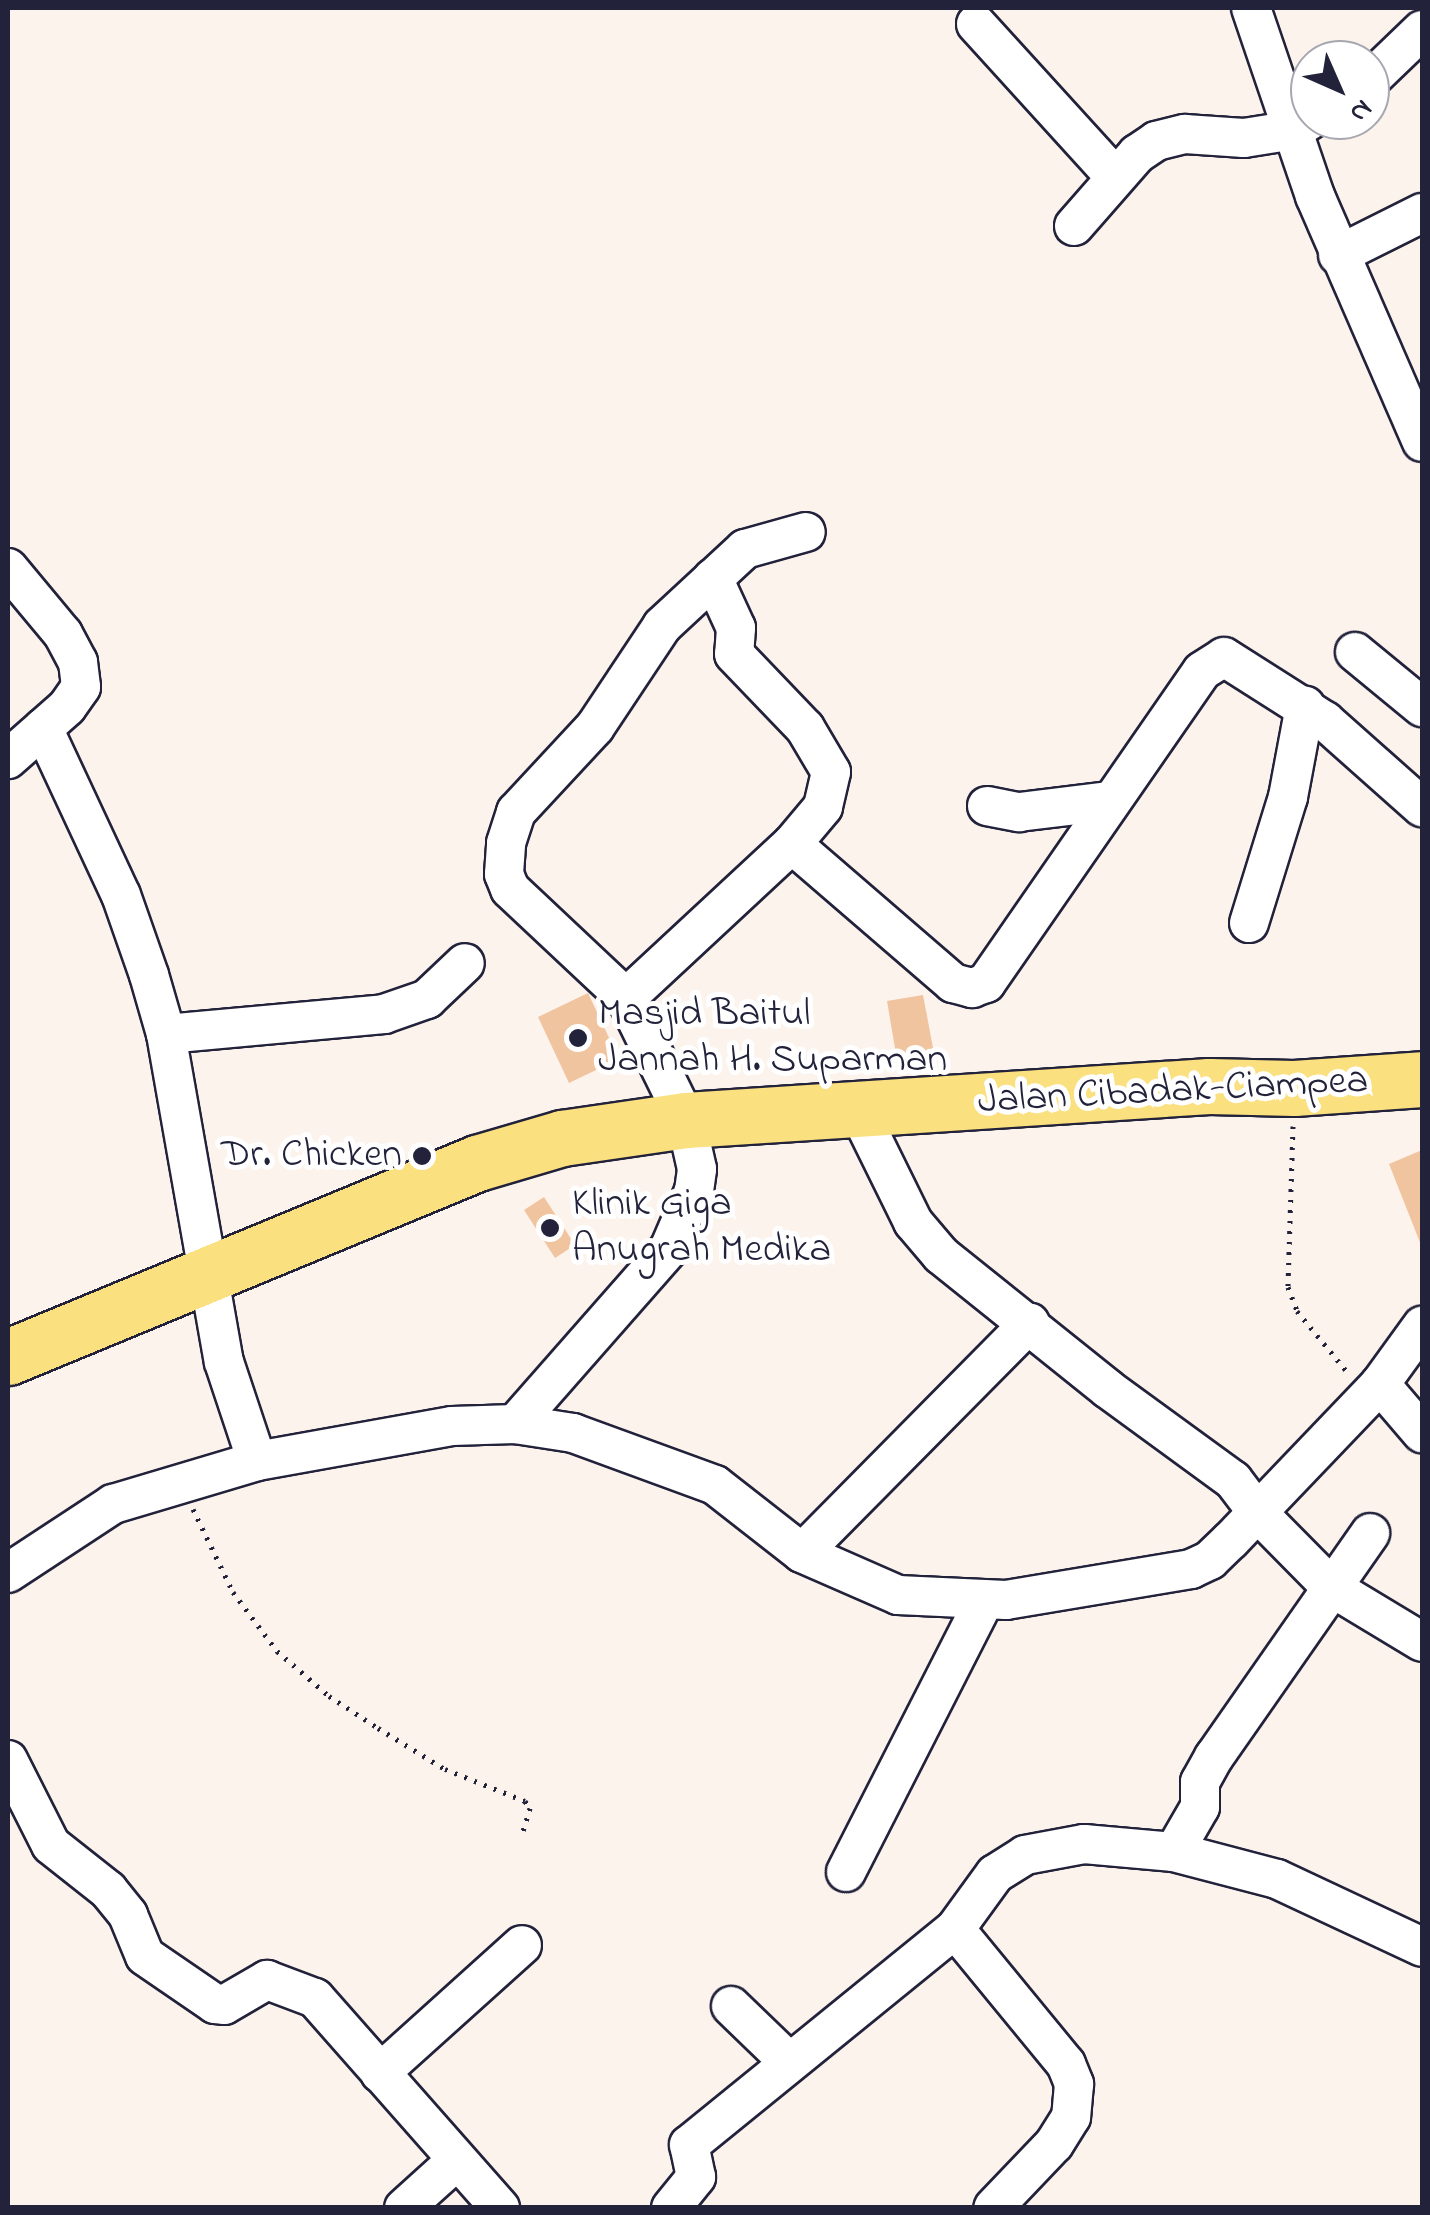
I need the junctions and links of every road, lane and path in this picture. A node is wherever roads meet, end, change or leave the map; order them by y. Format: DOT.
graph roads {
  1 [pos="1252,8"];
  2 [pos="976,24"];
  3 [pos="1422,30"];
  4 [pos="1390,61"];
  5 [pos="1290,97"];
  6 [pos="1290,128"];
  7 [pos="1306,140"];
  8 [pos="1115,177"];
  9 [pos="1422,213"];
  10 [pos="1074,226"];
  11 [pos="1338,255"];
  12 [pos="1422,442"];
  13 [pos="806,532"];
  14 [pos="8,568"];
  15 [pos="713,578"];
  16 [pos="1354,652"];
  17 [pos="1305,706"];
  18 [pos="1422,706"];
  19 [pos="43,728"];
  20 [pos="8,759"];
  21 [pos="1108,801"];
  22 [pos="987,806"];
  23 [pos="1422,808"];
  24 [pos="792,844"];
  25 [pos="1249,923"];
  26 [pos="465,963"];
  27 [pos="626,998"];
  28 [pos="166,1034"];
  29 [pos="1422,1079"];
  30 [pos="1294,1088"];
  31 [pos="858,1110"];
  32 [pos="686,1120"];
  33 [pos="209,1276"];
  34 [pos="1030,1323"];
  35 [pos="1422,1326"];
  36 [pos="8,1357"];
  37 [pos="1380,1384"];
  38 [pos="516,1424"];
  39 [pos="1422,1433"];
  40 [pos="257,1461"];
  41 [pos="182,1483"];
  42 [pos="1256,1511"];
  43 [pos="1370,1533"];
  44 [pos="802,1553"];
  45 [pos="8,1572"];
  46 [pos="1331,1587"];
  47 [pos="986,1600"];
  48 [pos="1422,1642"];
  49 [pos="8,1760"];
  50 [pos="522,1838"];
  51 [pos="1174,1852"];
  52 [pos="846,1872"];
  53 [pos="955,1929"];
  54 [pos="522,1945"];
  55 [pos="1422,1947"];
  56 [pos="731,2006"];
  57 [pos="789,2062"];
  58 [pos="380,2072"];
  59 [pos="456,2161"];
  60 [pos="404,2208"];
  61 [pos="500,2208"];
  62 [pos="671,2208"];
  63 [pos="993,2208"];
  1 -- 5 [label="street"];
  2 -- 8 [label="street"];
  3 -- 4 [label="street"];
  6 -- 8 [label="street"];
  7 -- 11 [label="street"];
  8 -- 10 [label="street"];
  9 -- 11 [label="street"];
  11 -- 12 [label="street"];
  13 -- 15 [label="street"];
  14 -- 19 [label="street"];
  15 -- 24 [label="street"];
  15 -- 27 [label="street"];
  16 -- 18 [label="street"];
  17 -- 21 [label="street"];
  17 -- 23 [label="street"];
  17 -- 25 [label="street"];
  19 -- 20 [label="street"];
  19 -- 28 [label="street"];
  21 -- 22 [label="street"];
  21 -- 24 [label="street"];
  24 -- 27 [label="street"];
  26 -- 28 [label="street"];
  27 -- 32 [label="street"];
  28 -- 33 [label="street"];
  29 -- 30 [label="highway, Jalan Cibadak-Ciampea"];
  30 -- 31 [label="highway, Jalan Cibadak-Ciampea"];
  30 -- 37 [label="path"];
  31 -- 32 [label="highway, Jalan Cibadak-Ciampea"];
  31 -- 34 [label="street"];
  32 -- 33 [label="highway, Jalan Cibadak-Ciampea"];
  32 -- 38 [label="street"];
  33 -- 36 [label="highway, Jalan Cibadak-Ciampea"];
  33 -- 40 [label="street"];
  34 -- 42 [label="street"];
  34 -- 44 [label="street"];
  35 -- 37 [label="street"];
  37 -- 39 [label="street"];
  37 -- 42 [label="street"];
  38 -- 40 [label="street"];
  38 -- 44 [label="street"];
  40 -- 41 [label="street"];
  41 -- 45 [label="street"];
  41 -- 50 [label="path"];
  42 -- 46 [label="street"];
  42 -- 47 [label="street"];
  43 -- 46 [label="street"];
  44 -- 47 [label="street"];
  46 -- 48 [label="street"];
  46 -- 51 [label="street"];
  47 -- 52 [label="street"];
  49 -- 58 [label="street"];
  51 -- 53 [label="street"];
  51 -- 55 [label="street"];
  53 -- 57 [label="street"];
  53 -- 63 [label="street"];
  54 -- 58 [label="street"];
  56 -- 57 [label="street"];
  57 -- 62 [label="street"];
  58 -- 59 [label="street"];
  59 -- 60 [label="street"];
  59 -- 61 [label="street"];
}
